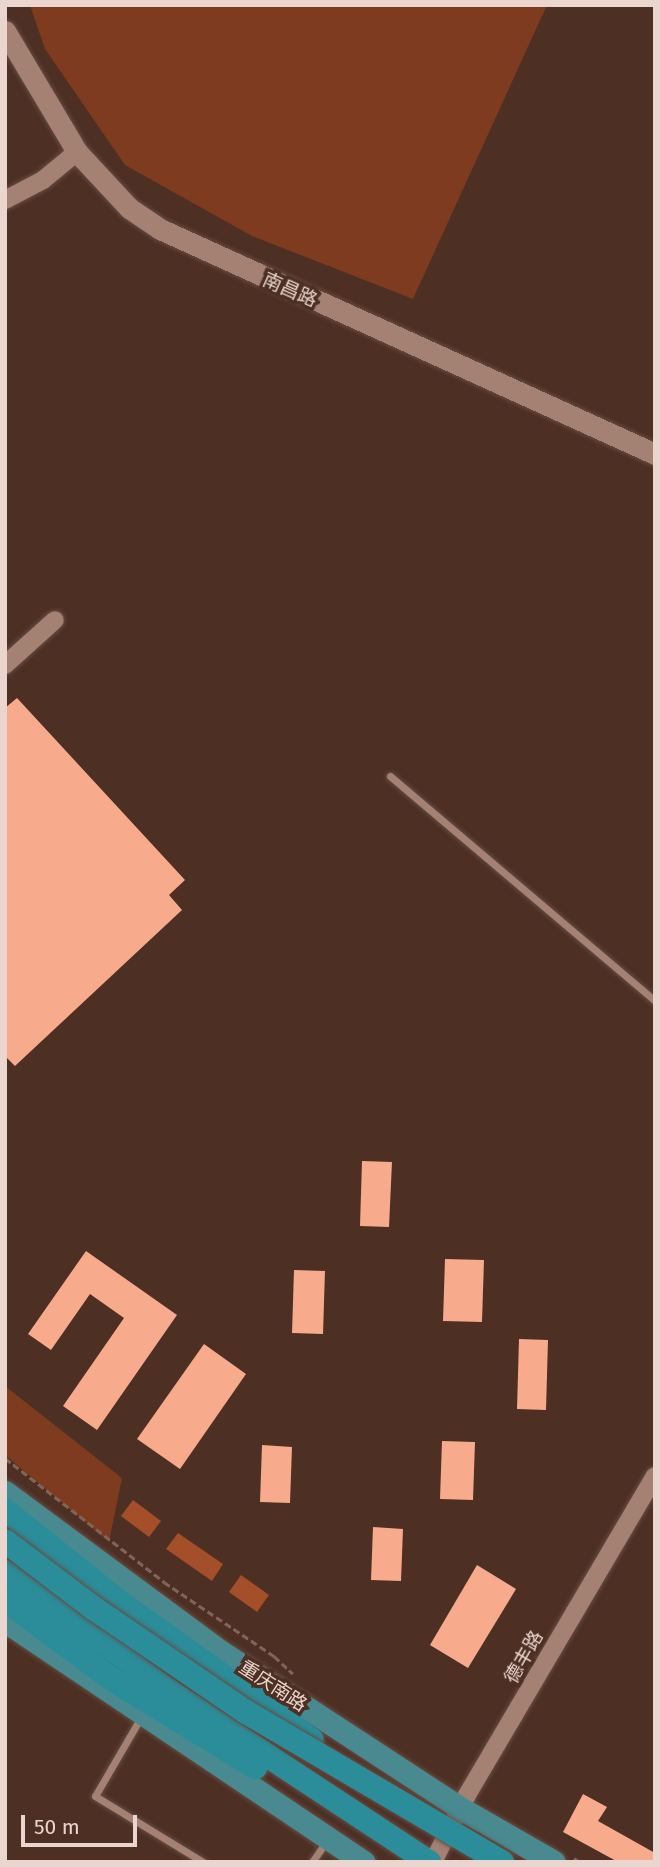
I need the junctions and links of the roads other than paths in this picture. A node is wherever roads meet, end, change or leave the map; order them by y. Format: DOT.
graph roads {
  1 [pos="5,30"];
  2 [pos="77,152"];
  3 [pos="5,200"];
  4 [pos="655,454"];
  5 [pos="55,620"];
  6 [pos="5,665"];
  7 [pos="390,776"];
  8 [pos="655,1001"];
  9 [pos="655,1476"];
  10 [pos="5,1492"];
  11 [pos="5,1510"];
  12 [pos="5,1541"];
  13 [pos="5,1572"];
  14 [pos="5,1600"];
  15 [pos="5,1621"];
  16 [pos="141,1716"];
  17 [pos="352,1770"];
  18 [pos="460,1808"];
  19 [pos="381,1833"];
  20 [pos="328,1839"];
  21 [pos="203,1862"];
  22 [pos="312,1862"];
  23 [pos="363,1862"];
  24 [pos="431,1862"];
  25 [pos="502,1862"];
  26 [pos="554,1862"];
  1 -- 2 [label="main road, 南昌路"];
  2 -- 3 [label="street"];
  2 -- 4 [label="main road, 南昌路"];
  5 -- 6 [label="street"];
  7 -- 8 [label="lane"];
  9 -- 18 [label="street, 德丰路"];
  10 -- 18 [label="main road, 重庆南路"];
  11 -- 17 [label="highway, bridge"];
  12 -- 17 [label="highway, bridge"];
  13 -- 19 [label="highway"];
  14 -- 19 [label="highway"];
  15 -- 16 [label="main road"];
  16 -- 20 [label="main road"];
  16 -- 21 [label="lane"];
  17 -- 25 [label="highway, bridge"];
  18 -- 24 [label="street, 德丰路"];
  18 -- 26 [label="main road, 重庆南路"];
  19 -- 24 [label="highway"];
  20 -- 22 [label="lane"];
  20 -- 23 [label="main road"];
}
